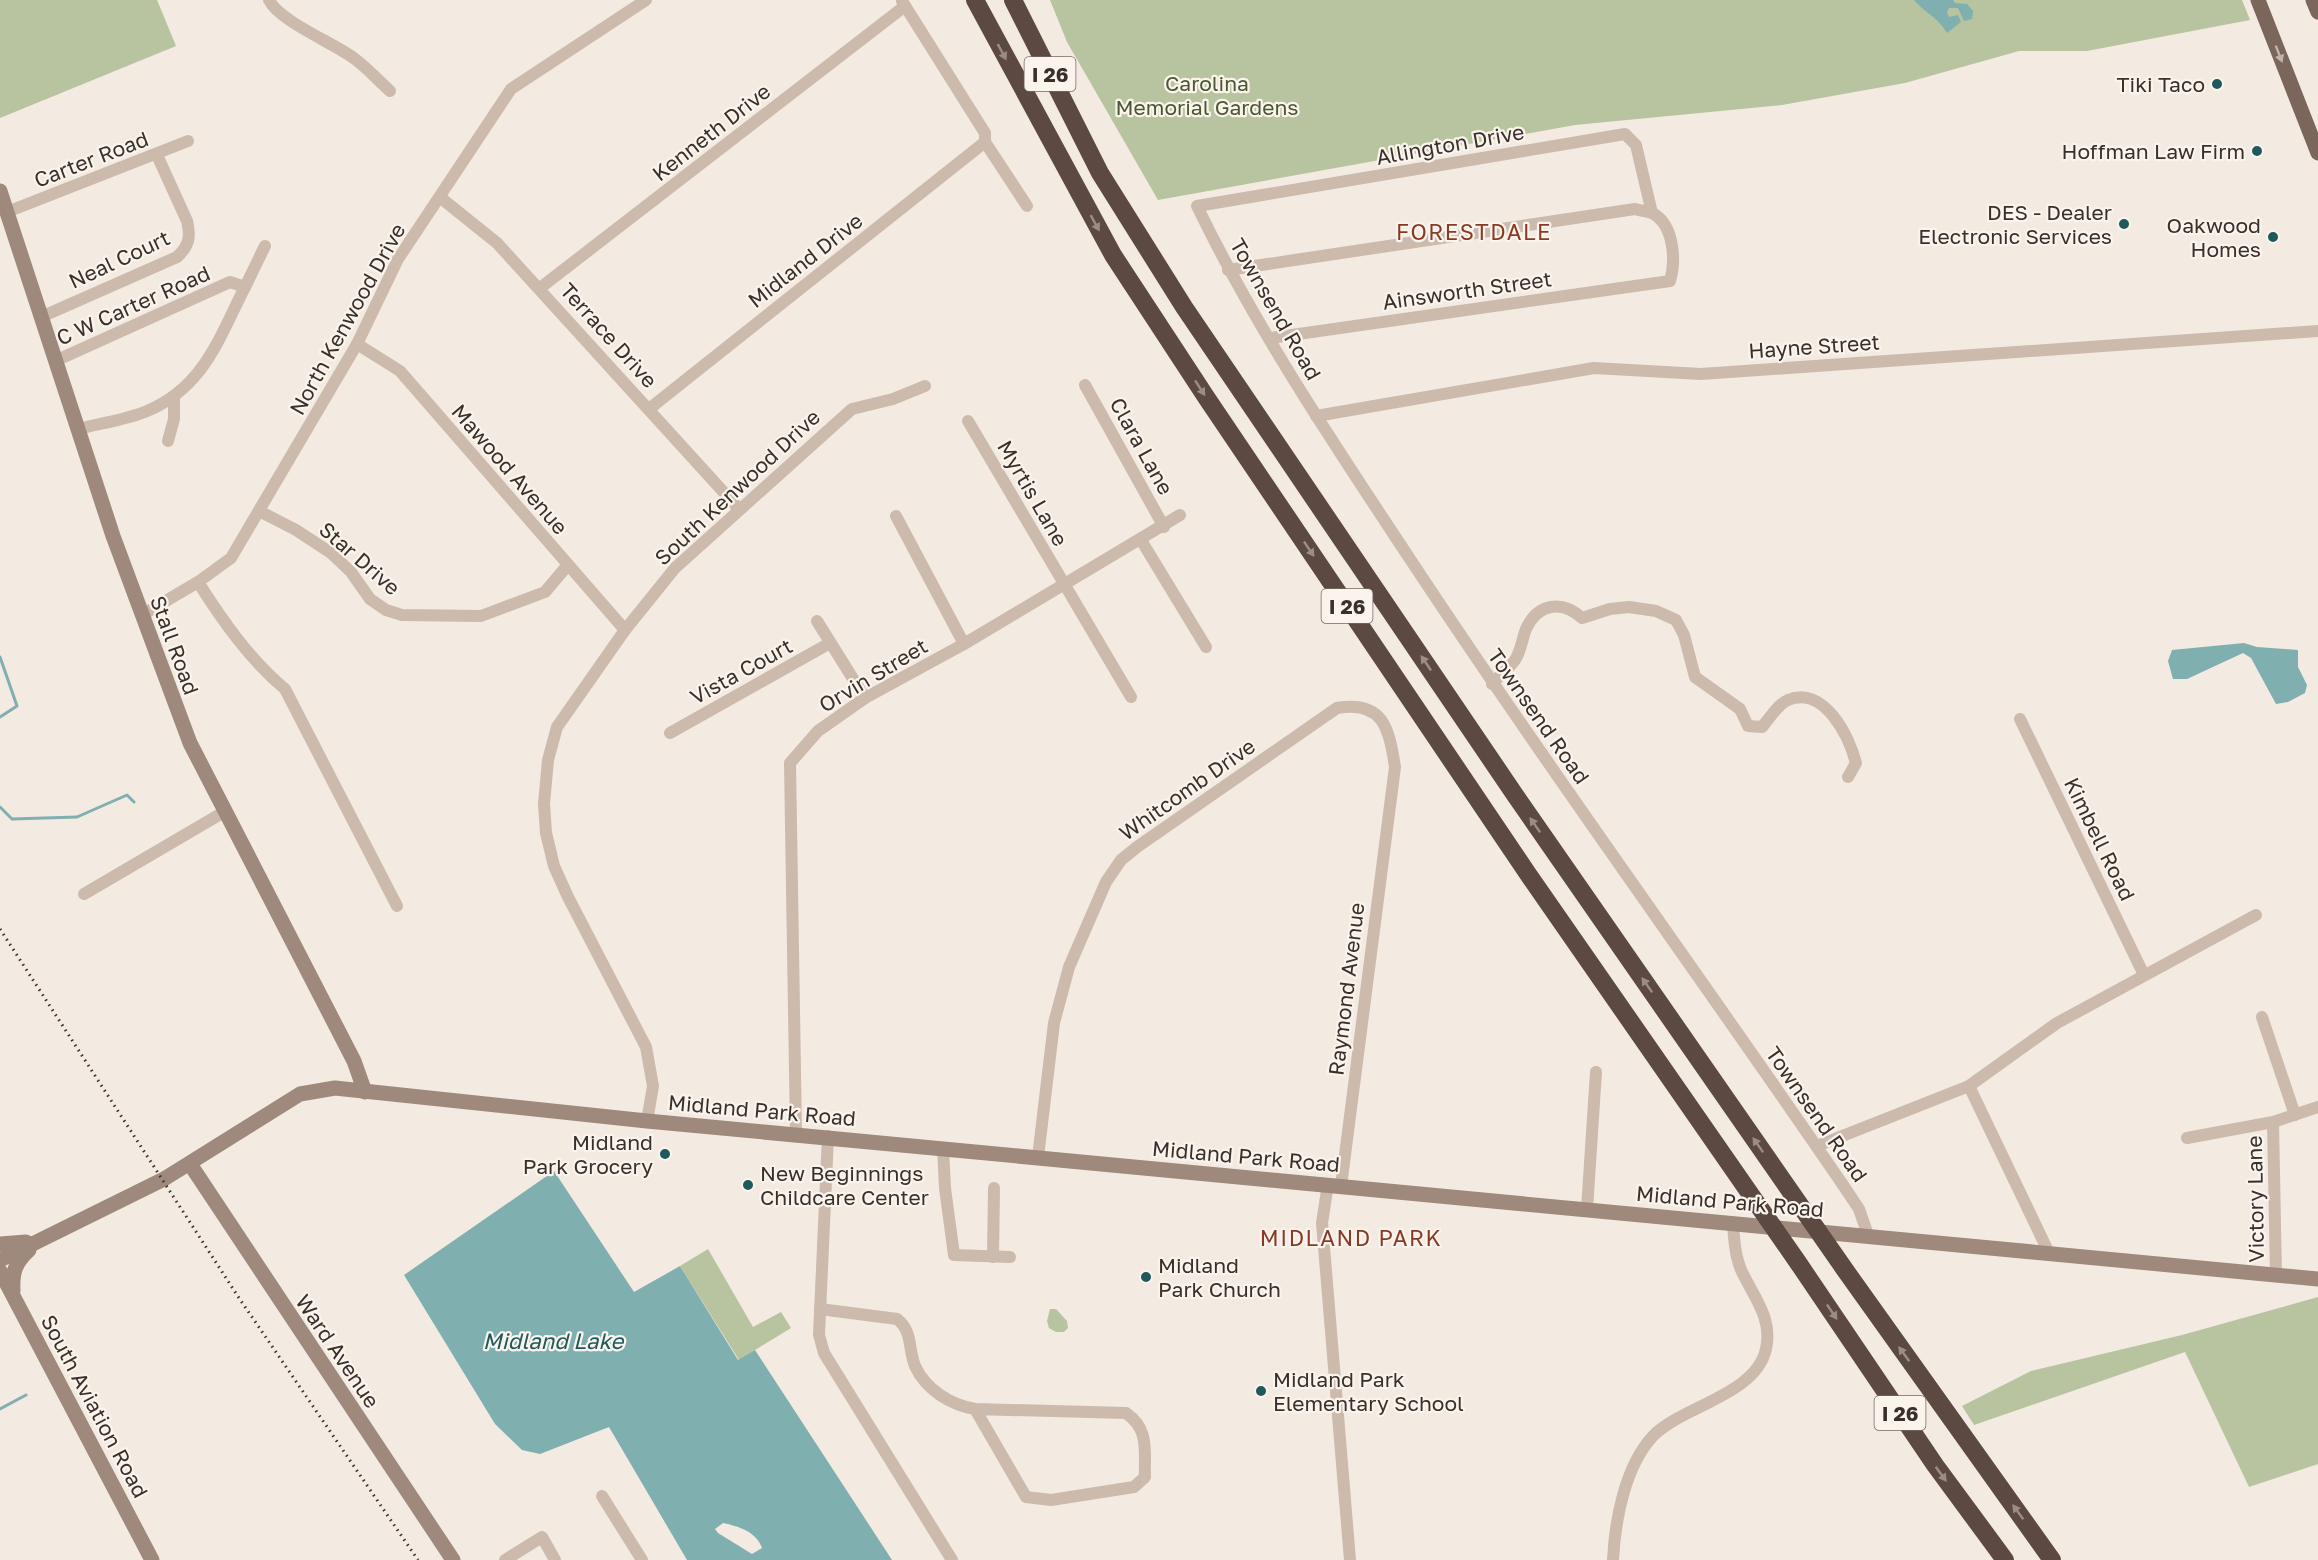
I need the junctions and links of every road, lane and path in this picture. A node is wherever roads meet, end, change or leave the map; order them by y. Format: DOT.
graph roads {
  1 [pos="269,0"];
  2 [pos="646,0"];
  3 [pos="975,0"];
  4 [pos="1013,0"];
  5 [pos="2258,0"];
  6 [pos="2313,0"];
  7 [pos="903,3"];
  8 [pos="2318,12"];
  9 [pos="390,91"];
  10 [pos="188,141"];
  11 [pos="986,142"];
  12 [pos="2318,153"];
  13 [pos="157,154"];
  14 [pos="0,191"];
  15 [pos="441,198"];
  16 [pos="1027,206"];
  17 [pos="1197,206"];
  18 [pos="7,212"];
  19 [pos="1652,213"];
  20 [pos="265,246"];
  21 [pos="1228,270"];
  22 [pos="245,287"];
  23 [pos="540,288"];
  24 [pos="40,317"];
  25 [pos="2318,331"];
  26 [pos="1270,338"];
  27 [pos="357,344"];
  28 [pos="55,362"];
  29 [pos="1085,385"];
  30 [pos="925,386"];
  31 [pos="174,398"];
  32 [pos="649,409"];
  33 [pos="1316,416"];
  34 [pos="968,421"];
  35 [pos="79,429"];
  36 [pos="168,441"];
  37 [pos="739,509"];
  38 [pos="259,511"];
  39 [pos="1180,514"];
  40 [pos="896,516"];
  41 [pos="1164,527"];
  42 [pos="1141,540"];
  43 [pos="567,566"];
  44 [pos="198,582"];
  45 [pos="1064,586"];
  46 [pos="142,615"];
  47 [pos="817,621"];
  48 [pos="625,630"];
  49 [pos="830,643"];
  50 [pos="964,644"];
  51 [pos="1206,647"];
  52 [pos="1492,684"];
  53 [pos="1131,697"];
  54 [pos="865,698"];
  55 [pos="2020,719"];
  56 [pos="670,733"];
  57 [pos="1848,777"];
  58 [pos="1390,797"];
  59 [pos="224,812"];
  60 [pos="84,894"];
  61 [pos="397,906"];
  62 [pos="2256,915"];
  63 [pos="2144,975"];
  64 [pos="2262,1017"];
  65 [pos="1596,1072"];
  66 [pos="1969,1086"];
  67 [pos="365,1092"];
  68 [pos="2318,1107"];
  69 [pos="2295,1115"];
  70 [pos="647,1121"];
  71 [pos="2273,1122"];
  72 [pos="796,1134"];
  73 [pos="828,1137"];
  74 [pos="2187,1138"];
  75 [pos="1817,1146"];
  76 [pos="943,1148"];
  77 [pos="1038,1157"];
  78 [pos="190,1164"];
  79 [pos="1334,1185"];
  80 [pos="994,1188"];
  81 [pos="1587,1209"];
  82 [pos="1733,1223"];
  83 [pos="1868,1235"];
  84 [pos="40,1239"];
  85 [pos="0,1244"];
  86 [pos="2049,1253"];
  87 [pos="993,1257"];
  88 [pos="1010,1257"];
  89 [pos="0,1260"];
  90 [pos="0,1271"];
  91 [pos="2276,1275"];
  92 [pos="2318,1279"];
  93 [pos="14,1297"];
  94 [pos="820,1309"];
  95 [pos="975,1409"];
  96 [pos="602,1496"];
  97 [pos="153,1560"];
  98 [pos="453,1560"];
  99 [pos="505,1560"];
  100 [pos="555,1560"];
  101 [pos="642,1560"];
  102 [pos="952,1560"];
  103 [pos="1350,1560"];
  104 [pos="1613,1560"];
  105 [pos="2005,1560"];
  106 [pos="2052,1560"];
  1 -- 9 [label="street"];
  2 -- 15 [label="street, North Kenwood Drive"];
  3 -- 105 [label="highway, I 26, one-way"];
  106 -- 4 [label="highway, I 26, one-way"];
  5 -- 12 [label="main road, one-way"];
  6 -- 8 [label="main road"];
  7 -- 11 [label="street"];
  7 -- 23 [label="street, Kenneth Drive"];
  10 -- 13 [label="street, Carter Road"];
  11 -- 16 [label="street"];
  11 -- 32 [label="street, Midland Drive"];
  13 -- 18 [label="street, Carter Road"];
  13 -- 24 [label="street, Neal Court"];
  14 -- 18 [label="street, Stall Road"];
  15 -- 23 [label="street, Terrace Drive"];
  15 -- 27 [label="street, North Kenwood Drive"];
  17 -- 19 [label="street, Allington Drive"];
  17 -- 21 [label="street, Townsend Road"];
  18 -- 24 [label="street, Stall Road"];
  19 -- 21 [label="street"];
  19 -- 26 [label="street, Ainsworth Street"];
  20 -- 22 [label="street"];
  21 -- 26 [label="street, Townsend Road"];
  22 -- 28 [label="street, C W Carter Road"];
  22 -- 31 [label="street, C W Carter Road"];
  23 -- 32 [label="street, Terrace Drive"];
  24 -- 28 [label="street, Stall Road"];
  25 -- 33 [label="street, Hayne Street"];
  26 -- 33 [label="street, Townsend Road"];
  27 -- 38 [label="street, North Kenwood Drive"];
  27 -- 43 [label="street, Mawood Avenue"];
  28 -- 35 [label="street, Stall Road"];
  29 -- 41 [label="street, Clara Lane"];
  30 -- 37 [label="street, South Kenwood Drive"];
  31 -- 35 [label="street, C W Carter Road"];
  31 -- 36 [label="street"];
  32 -- 37 [label="street, Terrace Drive"];
  33 -- 52 [label="street, Townsend Road"];
  34 -- 45 [label="street, Myrtis Lane"];
  35 -- 46 [label="street, Stall Road"];
  37 -- 48 [label="street, South Kenwood Drive"];
  38 -- 43 [label="street, Star Drive"];
  38 -- 44 [label="street, North Kenwood Drive"];
  39 -- 41 [label="street, Orvin Street"];
  40 -- 50 [label="street"];
  41 -- 42 [label="street, Orvin Street"];
  42 -- 45 [label="street, Orvin Street"];
  42 -- 51 [label="street"];
  43 -- 48 [label="street, Mawood Avenue"];
  44 -- 46 [label="street, North Kenwood Drive"];
  44 -- 61 [label="street"];
  45 -- 50 [label="street, Orvin Street"];
  45 -- 53 [label="street, Myrtis Lane"];
  46 -- 59 [label="street, Stall Road"];
  47 -- 49 [label="street"];
  48 -- 70 [label="street, South Kenwood Drive"];
  49 -- 54 [label="street"];
  49 -- 56 [label="street, Vista Court"];
  50 -- 54 [label="street, Orvin Street"];
  52 -- 57 [label="street"];
  52 -- 75 [label="street, Townsend Road"];
  54 -- 72 [label="street, Orvin Street"];
  55 -- 63 [label="street, Kimbell Road"];
  58 -- 77 [label="street, Whitcomb Drive"];
  58 -- 79 [label="street, Raymond Avenue"];
  59 -- 60 [label="street"];
  59 -- 67 [label="street, Stall Road"];
  62 -- 63 [label="street"];
  63 -- 66 [label="street"];
  64 -- 69 [label="street"];
  65 -- 81 [label="street"];
  66 -- 75 [label="street"];
  66 -- 86 [label="street"];
  67 -- 70 [label="street, Midland Park Road"];
  67 -- 78 [label="street, Midland Park Road"];
  68 -- 69 [label="street, Victory Lane"];
  69 -- 71 [label="street, Victory Lane"];
  70 -- 72 [label="street, Midland Park Road"];
  71 -- 74 [label="street, Victory Lane"];
  71 -- 91 [label="street, Victory Lane"];
  72 -- 73 [label="street, Midland Park Road"];
  73 -- 76 [label="street, Midland Park Road"];
  73 -- 94 [label="street"];
  75 -- 83 [label="street, Townsend Road"];
  76 -- 77 [label="street, Midland Park Road"];
  76 -- 87 [label="street"];
  77 -- 79 [label="street, Midland Park Road"];
  78 -- 84 [label="street, Midland Park Road"];
  78 -- 98 [label="street, Ward Avenue"];
  79 -- 81 [label="street, Midland Park Road"];
  79 -- 103 [label="street, Raymond Avenue"];
  80 -- 87 [label="street"];
  81 -- 82 [label="street, Midland Park Road"];
  82 -- 83 [label="street, Midland Park Road"];
  82 -- 104 [label="street"];
  83 -- 86 [label="street, Midland Park Road"];
  84 -- 85 [label="street"];
  84 -- 89 [label="street"];
  84 -- 93 [label="street"];
  86 -- 91 [label="street, Midland Park Road"];
  87 -- 88 [label="street"];
  90 -- 93 [label="street, South Aviation Road"];
  91 -- 92 [label="street, Midland Park Road"];
  93 -- 97 [label="street, South Aviation Road"];
  94 -- 95 [label="street"];
  94 -- 102 [label="street"];
  95 -- 95 [label="street"];
  96 -- 101 [label="street"];
  99 -- 100 [label="street"];
}
